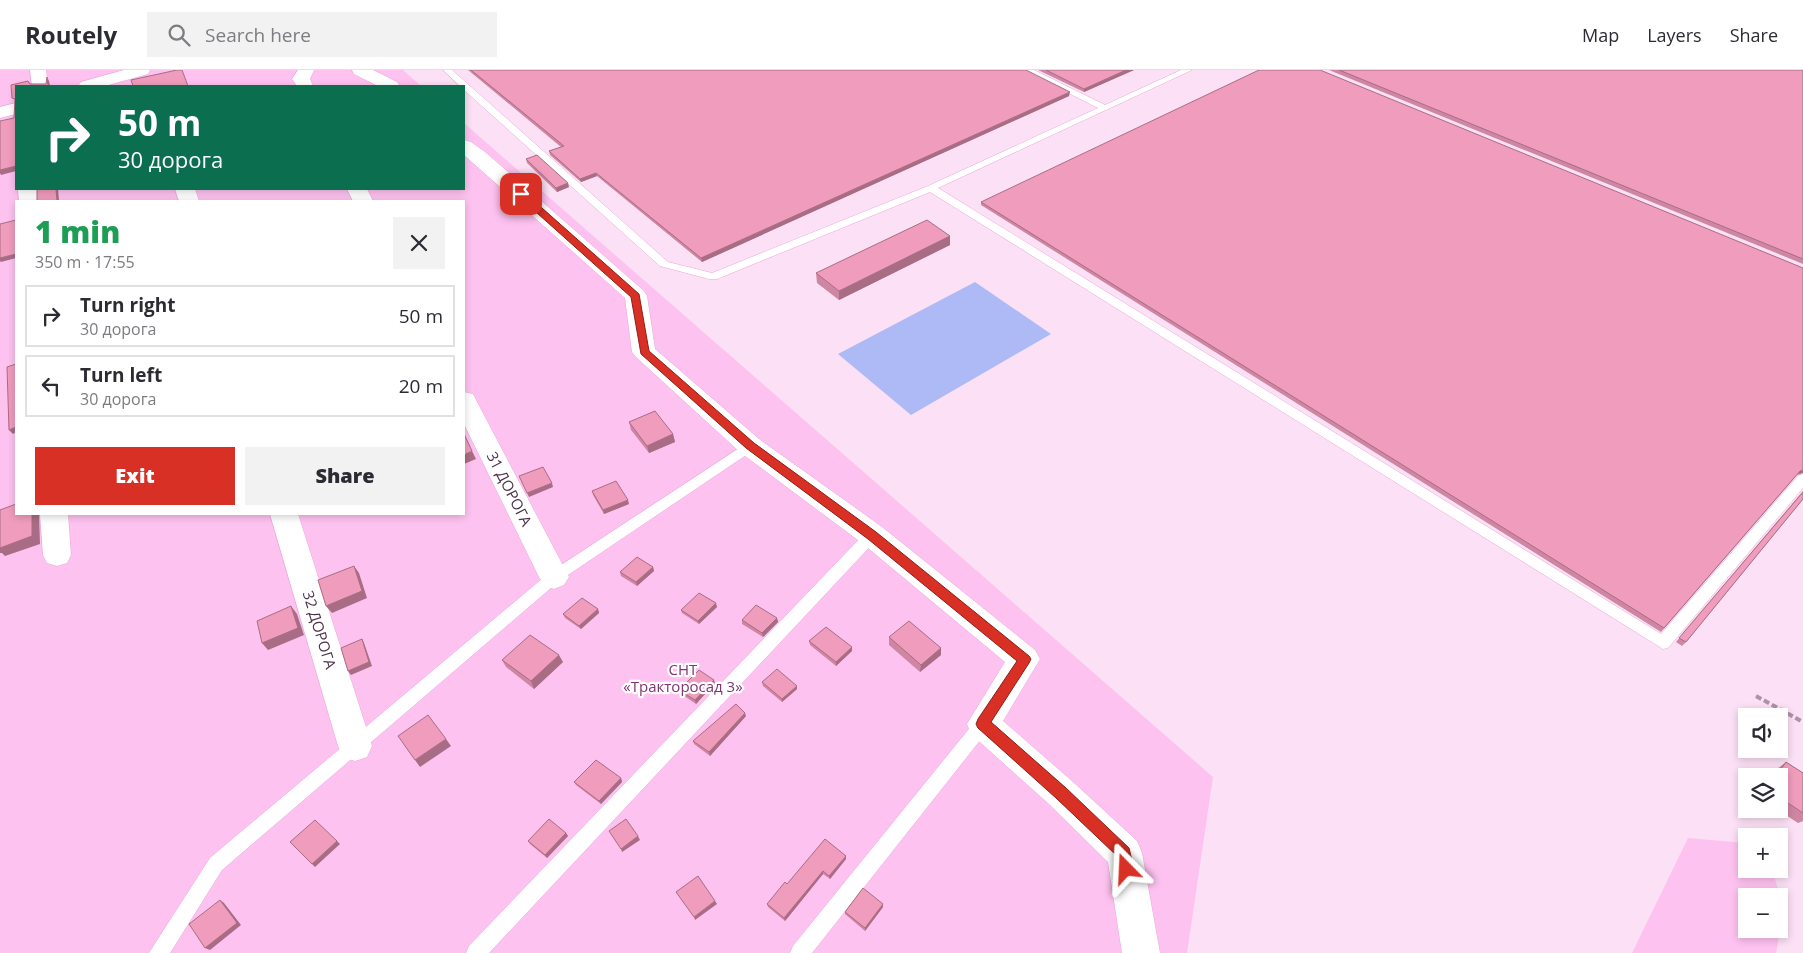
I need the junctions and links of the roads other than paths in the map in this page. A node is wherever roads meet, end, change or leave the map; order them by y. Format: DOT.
graph roads {
  1 [pos="38,70"];
  2 [pos="306,70"];
  3 [pos="360,70"];
  4 [pos="447,70"];
  5 [pos="1027,70"];
  6 [pos="1188,70"];
  7 [pos="149,73"];
  8 [pos="40,85"];
  9 [pos="92,85"];
  10 [pos="304,85"];
  11 [pos="389,85"];
  12 [pos="464,85"];
  13 [pos="465,86"];
  14 [pos="1103,107"];
  15 [pos="15,108"];
  16 [pos="0,113"];
  17 [pos="465,147"];
  18 [pos="931,188"];
  19 [pos="465,402"];
  20 [pos="750,446"];
  21 [pos="1803,479"];
  22 [pos="54,515"];
  23 [pos="284,515"];
  24 [pos="872,535"];
  25 [pos="57,556"];
  26 [pos="554,577"];
  27 [pos="983,724"];
  28 [pos="355,746"];
  29 [pos="159,953"];
  30 [pos="476,953"];
  31 [pos="800,953"];
  32 [pos="1141,953"];
  1 -- 8 [label="street"];
  2 -- 10 [label="street"];
  3 -- 11 [label="street"];
  4 -- 12 [label="lane"];
  5 -- 14 [label="lane"];
  6 -- 14 [label="lane"];
  7 -- 9 [label="street"];
  13 -- 18 [label="lane"];
  14 -- 18 [label="lane"];
  15 -- 16 [label="street"];
  17 -- 20 [label="street"];
  18 -- 21 [label="lane"];
  19 -- 26 [label="street, 31 ДОРОГА"];
  20 -- 24 [label="street"];
  20 -- 26 [label="lane"];
  22 -- 25 [label="street"];
  23 -- 28 [label="street, 32 ДОРОГА"];
  24 -- 27 [label="street"];
  24 -- 30 [label="lane"];
  26 -- 28 [label="lane"];
  27 -- 31 [label="lane"];
  27 -- 32 [label="street"];
  28 -- 29 [label="lane"];
}
